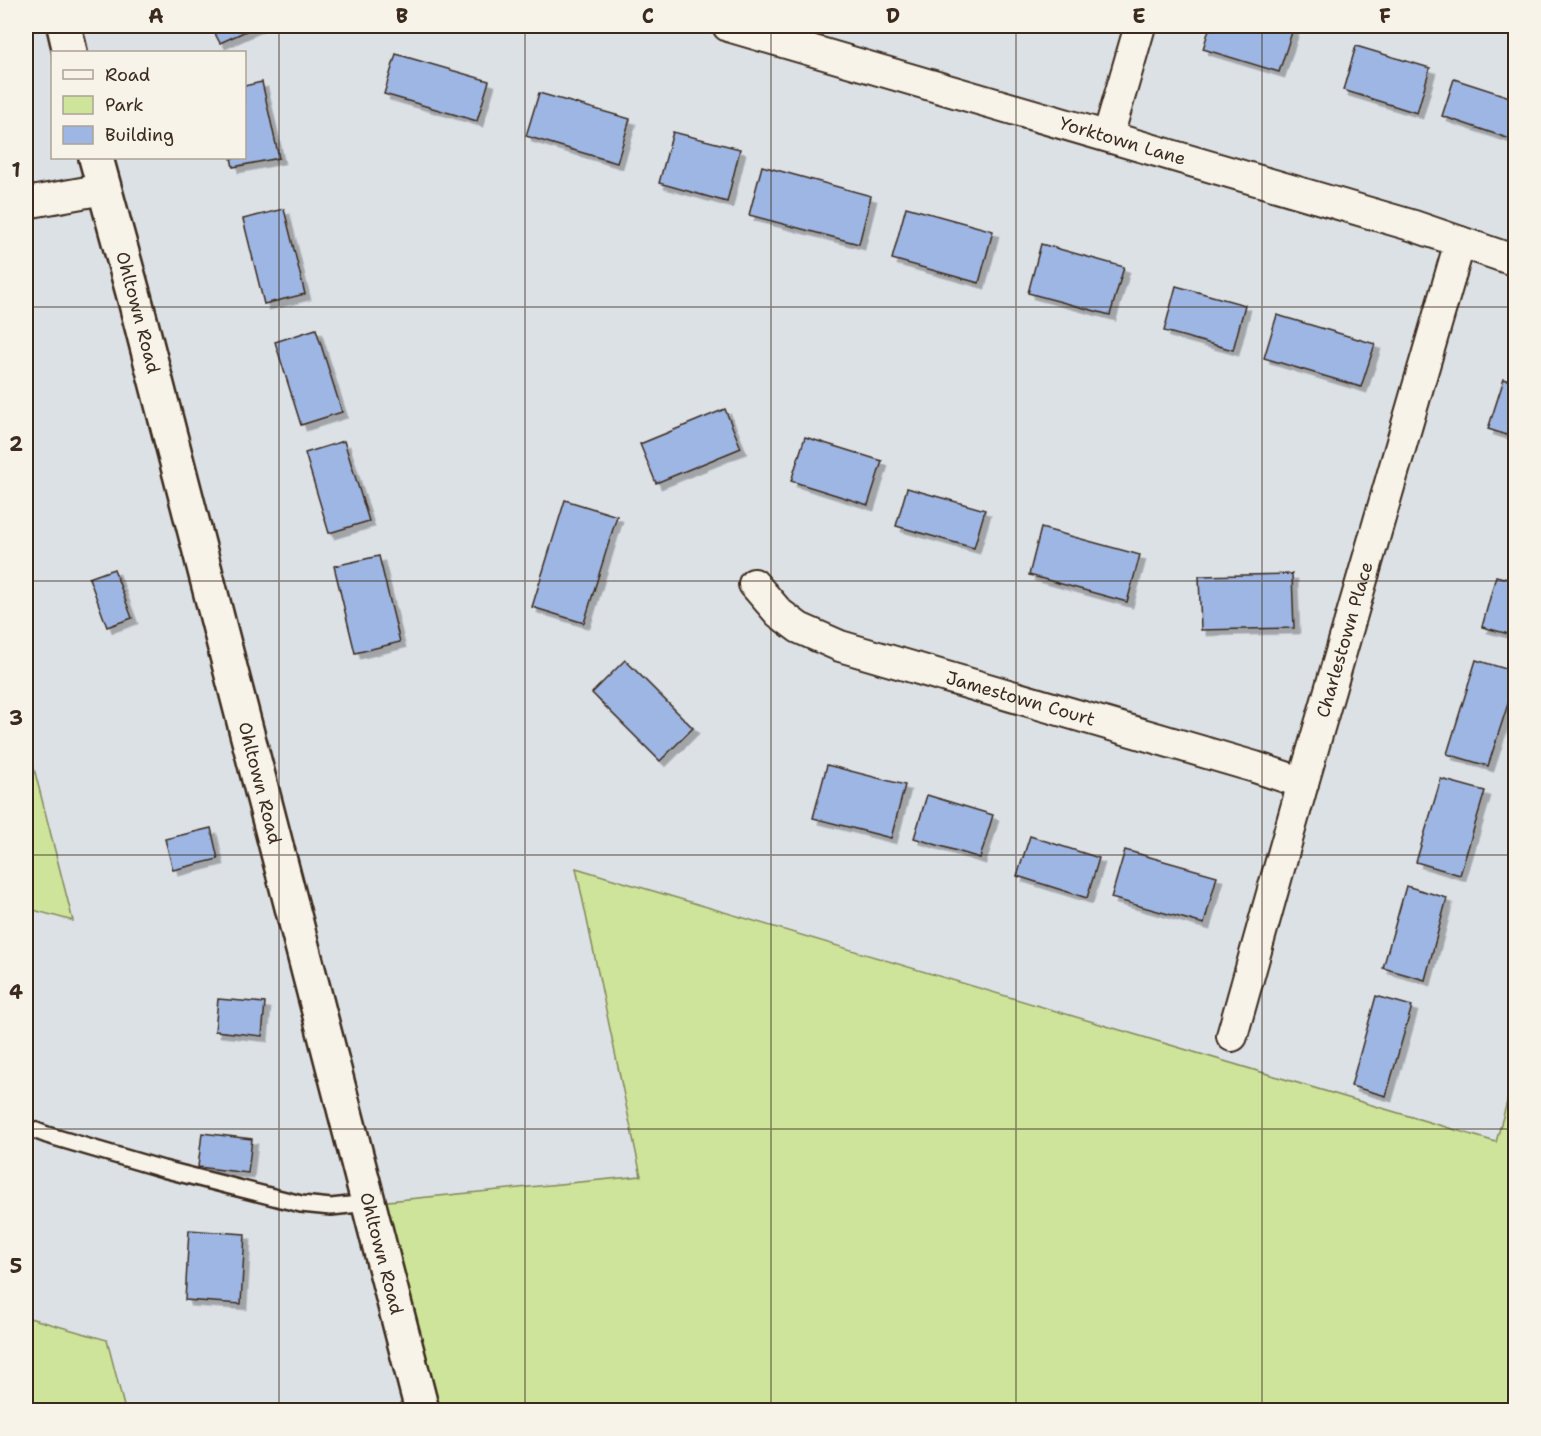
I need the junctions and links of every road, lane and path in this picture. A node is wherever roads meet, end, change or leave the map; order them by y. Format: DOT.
graph roads {
  1 [pos="64,26"];
  2 [pos="728,26"];
  3 [pos="1140,26"];
  4 [pos="70,51"];
  5 [pos="1108,135"];
  6 [pos="96,159"];
  7 [pos="104,189"];
  8 [pos="26,203"];
  9 [pos="1460,242"];
  10 [pos="1515,261"];
  11 [pos="754,584"];
  12 [pos="1303,783"];
  13 [pos="1232,1036"];
  14 [pos="26,1127"];
  15 [pos="368,1203"];
  16 [pos="422,1410"];
  1 -- 4 [label="street"];
  2 -- 5 [label="street, Yorktown Lane"];
  3 -- 5 [label="street"];
  5 -- 9 [label="street, Yorktown Lane"];
  6 -- 7 [label="street, Ohltown Road"];
  7 -- 8 [label="street"];
  7 -- 15 [label="street, Ohltown Road"];
  9 -- 10 [label="street, Yorktown Lane"];
  9 -- 12 [label="street, Charlestown Place"];
  11 -- 12 [label="street, Jamestown Court"];
  12 -- 13 [label="street, Charlestown Place"];
  14 -- 15 [label="lane"];
  15 -- 16 [label="street, Ohltown Road"];
}
